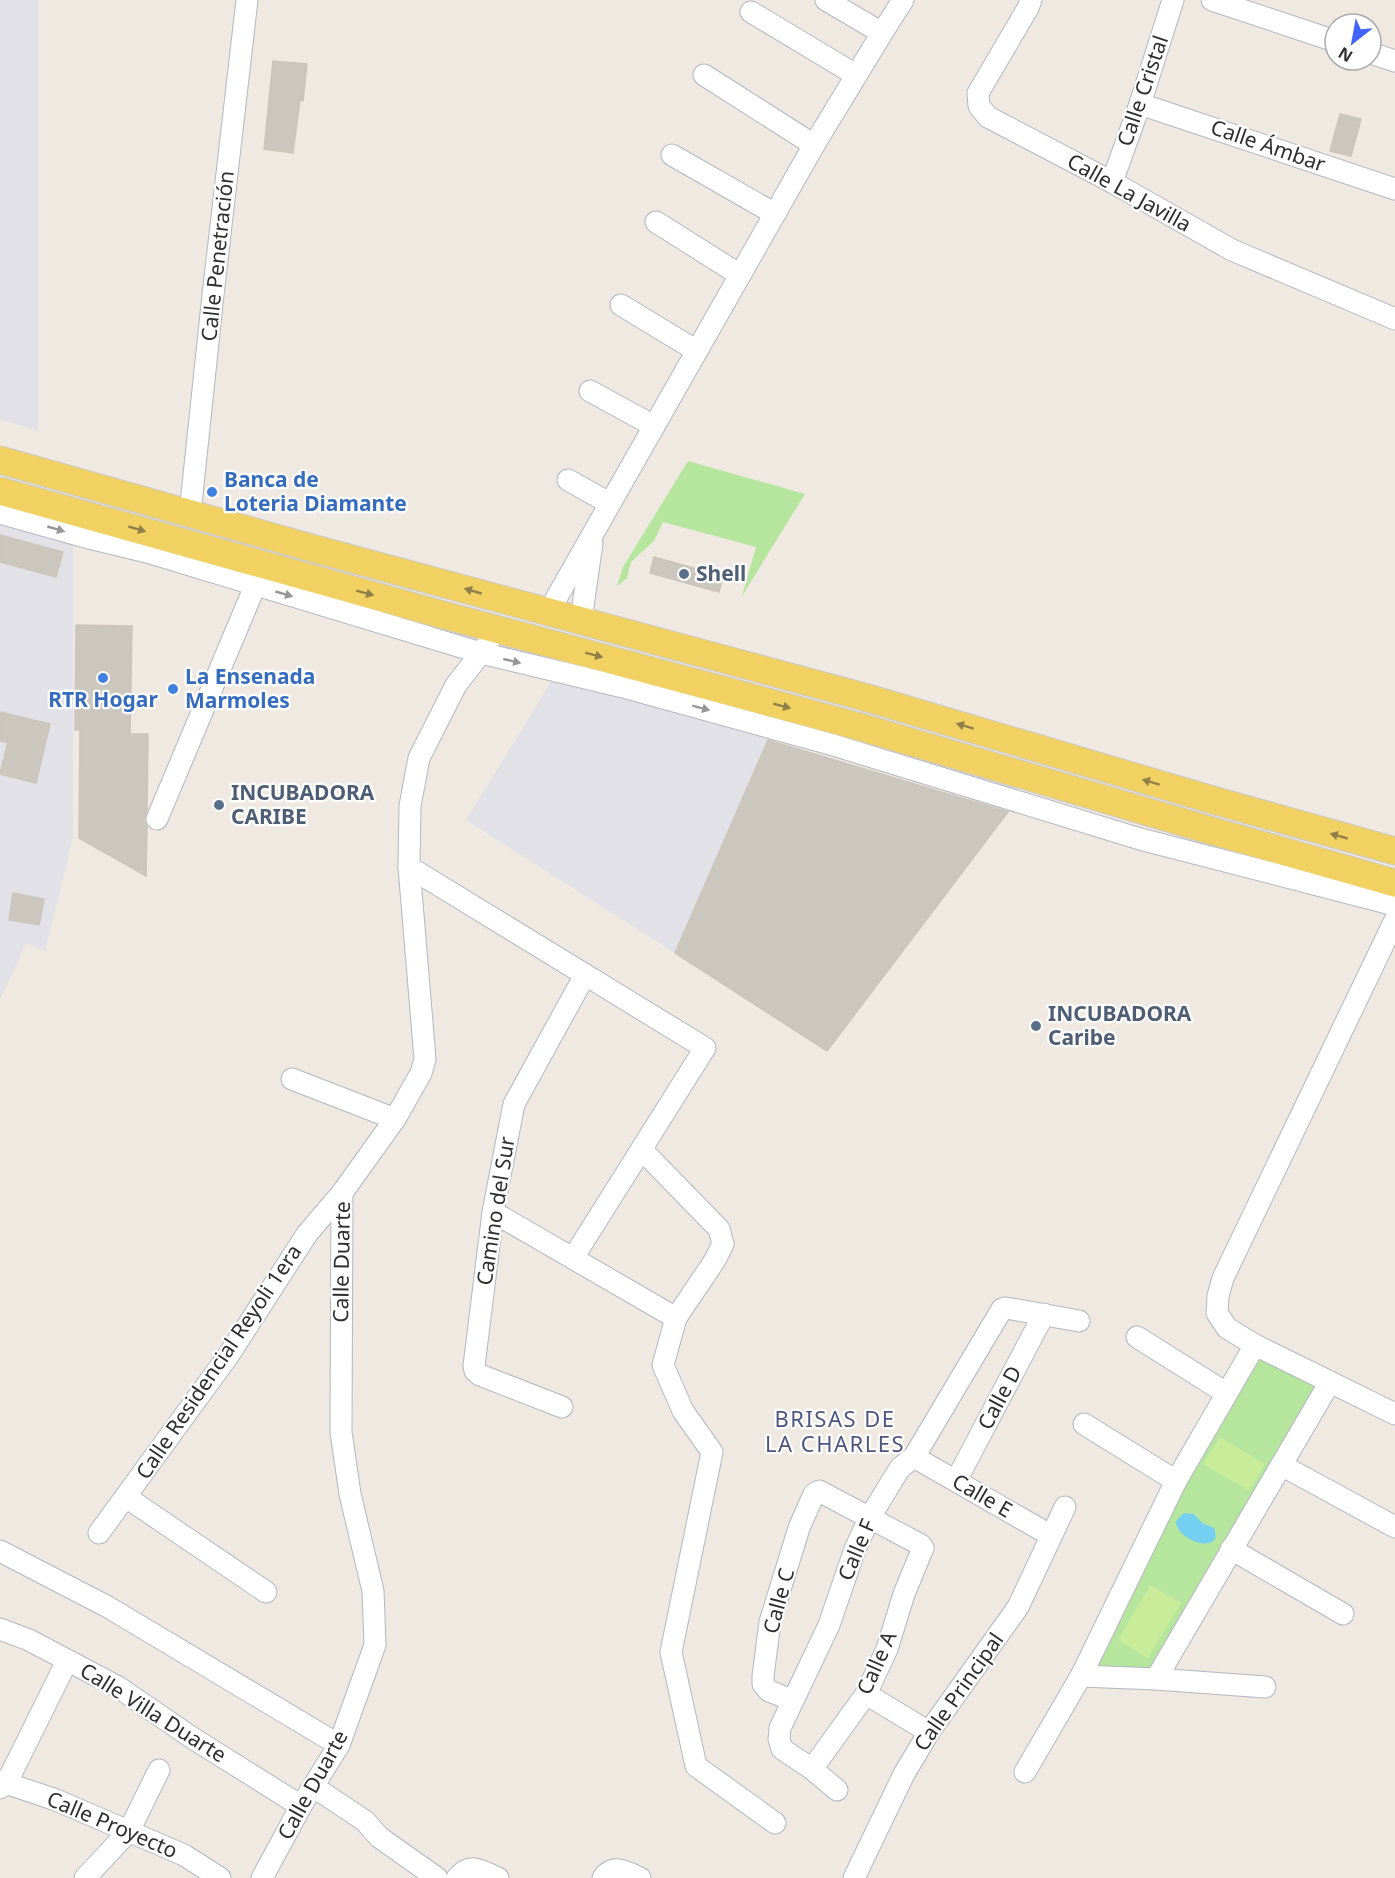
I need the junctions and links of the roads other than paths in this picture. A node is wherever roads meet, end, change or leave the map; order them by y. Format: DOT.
graph roads {
  1 [pos="247,0"];
  2 [pos="826,0"];
  3 [pos="903,0"];
  4 [pos="1031,0"];
  5 [pos="1173,0"];
  6 [pos="1212,0"];
  7 [pos="751,12"];
  8 [pos="882,33"];
  9 [pos="1323,37"];
  10 [pos="704,75"];
  11 [pos="856,75"];
  12 [pos="1140,104"];
  13 [pos="814,145"];
  14 [pos="672,155"];
  15 [pos="1112,182"];
  16 [pos="1395,189"];
  17 [pos="775,214"];
  18 [pos="656,222"];
  19 [pos="740,275"];
  20 [pos="621,305"];
  21 [pos="1395,319"];
  22 [pos="697,351"];
  23 [pos="590,391"];
  24 [pos="654,426"];
  25 [pos="0,460"];
  26 [pos="568,480"];
  27 [pos="0,491"];
  28 [pos="609,503"];
  29 [pos="0,513"];
  30 [pos="190,513"];
  31 [pos="594,530"];
  32 [pos="259,575"];
  33 [pos="549,611"];
  34 [pos="581,620"];
  35 [pos="499,629"];
  36 [pos="481,653"];
  37 [pos="157,819"];
  38 [pos="1395,851"];
  39 [pos="409,867"];
  40 [pos="1395,883"];
  41 [pos="1395,905"];
  42 [pos="1395,920"];
  43 [pos="585,975"];
  44 [pos="292,1079"];
  45 [pos="395,1119"];
  46 [pos="642,1149"];
  47 [pos="342,1193"];
  48 [pos="493,1212"];
  49 [pos="573,1258"];
  50 [pos="1044,1314"];
  51 [pos="676,1318"];
  52 [pos="1079,1321"];
  53 [pos="1137,1337"];
  54 [pos="1255,1345"];
  55 [pos="1330,1383"];
  56 [pos="1226,1393"];
  57 [pos="562,1407"];
  58 [pos="1395,1414"];
  59 [pos="1083,1425"];
  60 [pos="914,1457"];
  61 [pos="1283,1466"];
  62 [pos="956,1481"];
  63 [pos="1176,1481"];
  64 [pos="126,1497"];
  65 [pos="1065,1507"];
  66 [pos="870,1517"];
  67 [pos="1395,1527"];
  68 [pos="99,1533"];
  69 [pos="1050,1534"];
  70 [pos="1231,1549"];
  71 [pos="0,1551"];
  72 [pos="266,1592"];
  73 [pos="1343,1614"];
  74 [pos="0,1629"];
  75 [pos="67,1661"];
  76 [pos="1081,1677"];
  77 [pos="1156,1679"];
  78 [pos="1265,1688"];
  79 [pos="866,1694"];
  80 [pos="792,1700"];
  81 [pos="929,1732"];
  82 [pos="339,1745"];
  83 [pos="812,1769"];
  84 [pos="159,1770"];
  85 [pos="1025,1772"];
  86 [pos="2,1784"];
  87 [pos="315,1787"];
  88 [pos="837,1790"];
  89 [pos="301,1806"];
  90 [pos="775,1822"];
  91 [pos="129,1831"];
  92 [pos="85,1878"];
  93 [pos="220,1878"];
  94 [pos="262,1878"];
  95 [pos="437,1878"];
  96 [pos="457,1878"];
  97 [pos="498,1878"];
  98 [pos="603,1878"];
  99 [pos="640,1878"];
  100 [pos="854,1878"];
  1 -- 30 [label="street, Calle Penetración"];
  2 -- 8 [label="street"];
  3 -- 8 [label="street"];
  4 -- 15 [label="street, Calle La Javilla"];
  5 -- 12 [label="street, Calle Cristal"];
  6 -- 9 [label="street"];
  7 -- 11 [label="street"];
  8 -- 11 [label="street"];
  10 -- 13 [label="street"];
  11 -- 13 [label="street"];
  12 -- 15 [label="street, Calle Cristal"];
  12 -- 16 [label="street, Calle Ámbar"];
  13 -- 17 [label="street"];
  14 -- 17 [label="street"];
  15 -- 21 [label="street, Calle La Javilla"];
  17 -- 19 [label="street"];
  18 -- 19 [label="street"];
  19 -- 22 [label="street"];
  20 -- 22 [label="street"];
  22 -- 24 [label="street"];
  23 -- 24 [label="street"];
  24 -- 28 [label="street"];
  25 -- 30 [label="main road"];
  26 -- 28 [label="street"];
  27 -- 32 [label="main road, one-way"];
  28 -- 31 [label="street"];
  29 -- 32 [label="street, one-way"];
  33 -- 30 [label="main road, one-way"];
  31 -- 33 [label="street"];
  31 -- 34 [label="street"];
  32 -- 35 [label="main road, one-way"];
  32 -- 36 [label="street, one-way"];
  32 -- 37 [label="street"];
  33 -- 34 [label="main road"];
  38 -- 34 [label="main road, one-way"];
  35 -- 36 [label="street, Calle Duarte"];
  35 -- 40 [label="main road, one-way"];
  36 -- 39 [label="street, Calle Duarte"];
  36 -- 41 [label="street, one-way"];
  39 -- 43 [label="street"];
  39 -- 45 [label="street, Calle Duarte"];
  42 -- 54 [label="street"];
  43 -- 46 [label="street"];
  43 -- 48 [label="street, Camino del Sur"];
  44 -- 45 [label="street"];
  45 -- 47 [label="street, Calle Duarte"];
  46 -- 49 [label="street"];
  46 -- 51 [label="street"];
  47 -- 64 [label="street, Calle Residencial Reyoli 1era"];
  47 -- 82 [label="street, Calle Duarte"];
  48 -- 49 [label="street"];
  48 -- 57 [label="street, Camino del Sur"];
  49 -- 51 [label="street"];
  50 -- 52 [label="street"];
  50 -- 60 [label="street, Calle F"];
  50 -- 62 [label="street, Calle D"];
  51 -- 90 [label="street"];
  53 -- 56 [label="street"];
  54 -- 55 [label="street"];
  54 -- 56 [label="street"];
  55 -- 58 [label="street"];
  55 -- 61 [label="street"];
  56 -- 63 [label="street"];
  59 -- 63 [label="street"];
  60 -- 62 [label="street, Calle E"];
  60 -- 66 [label="street, Calle F"];
  61 -- 67 [label="street"];
  61 -- 70 [label="street"];
  62 -- 69 [label="street, Calle E"];
  63 -- 76 [label="street"];
  64 -- 68 [label="street, Calle Residencial Reyoli 1era"];
  64 -- 72 [label="street"];
  65 -- 69 [label="street, Calle Principal"];
  66 -- 79 [label="street, Calle A"];
  66 -- 80 [label="street, Calle F"];
  66 -- 80 [label="street, Calle C"];
  69 -- 81 [label="street, Calle Principal"];
  70 -- 73 [label="street"];
  70 -- 77 [label="street"];
  71 -- 82 [label="street"];
  74 -- 75 [label="street, Calle Villa Duarte"];
  75 -- 86 [label="street"];
  75 -- 89 [label="street, Calle Villa Duarte"];
  76 -- 77 [label="street"];
  76 -- 85 [label="street"];
  77 -- 78 [label="street"];
  79 -- 81 [label="street"];
  79 -- 83 [label="street, Calle A"];
  80 -- 83 [label="street, Calle F"];
  81 -- 100 [label="street, Calle Principal"];
  82 -- 87 [label="street, Calle Duarte"];
  83 -- 88 [label="street, Calle F"];
  84 -- 91 [label="street"];
  86 -- 91 [label="street, Calle Proyecto"];
  87 -- 89 [label="street, Calle Duarte"];
  87 -- 95 [label="street"];
  89 -- 94 [label="street, Calle Duarte"];
  91 -- 92 [label="street"];
  91 -- 93 [label="street, Calle Proyecto"];
  96 -- 97 [label="street"];
  98 -- 99 [label="street"];
}
